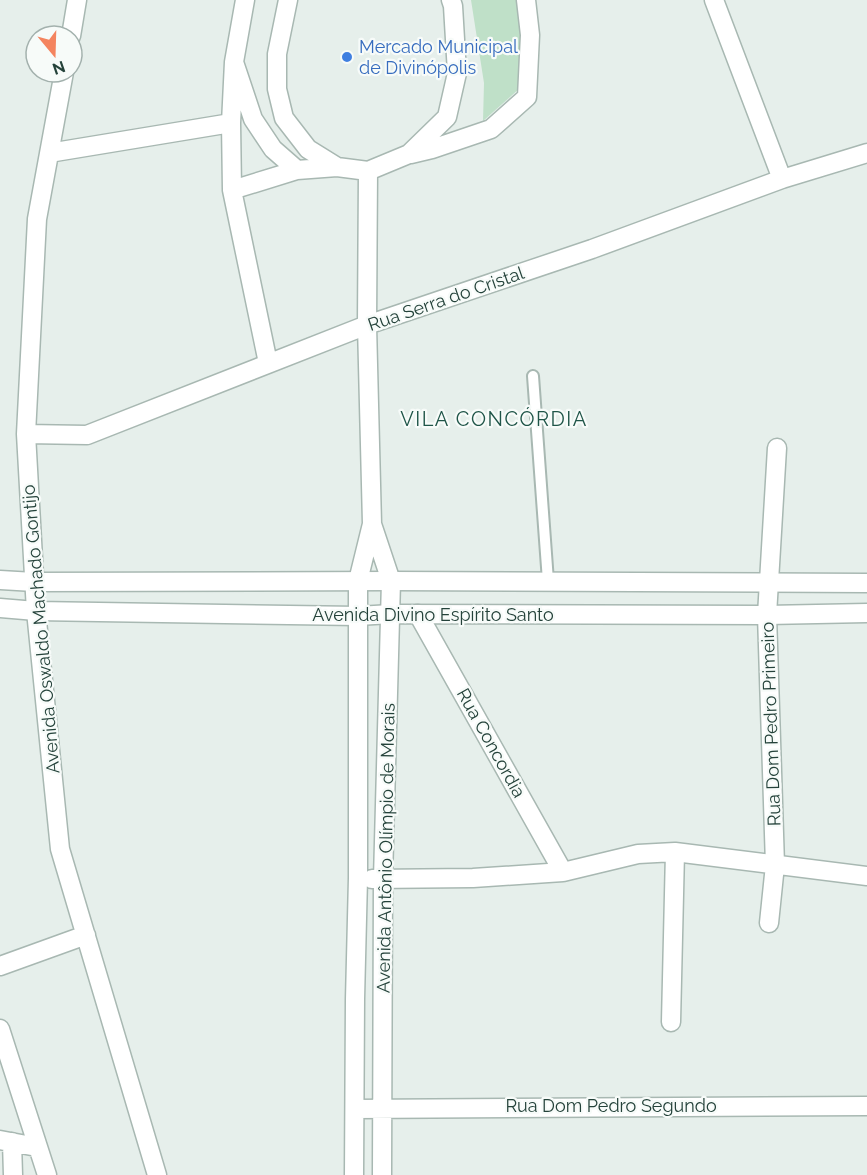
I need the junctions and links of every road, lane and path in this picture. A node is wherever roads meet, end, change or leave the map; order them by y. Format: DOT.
graph roads {
  1 [pos="77,0"];
  2 [pos="244,0"];
  3 [pos="288,0"];
  4 [pos="451,0"];
  5 [pos="526,0"];
  6 [pos="714,0"];
  7 [pos="73,24"];
  8 [pos="234,62"];
  9 [pos="62,84"];
  10 [pos="231,123"];
  11 [pos="49,153"];
  12 [pos="867,153"];
  13 [pos="409,154"];
  14 [pos="337,167"];
  15 [pos="297,170"];
  16 [pos="368,171"];
  17 [pos="782,179"];
  18 [pos="232,190"];
  19 [pos="367,325"];
  20 [pos="268,363"];
  21 [pos="533,376"];
  22 [pos="26,434"];
  23 [pos="777,448"];
  24 [pos="372,524"];
  25 [pos="0,580"];
  26 [pos="358,581"];
  27 [pos="391,581"];
  28 [pos="548,581"];
  29 [pos="34,582"];
  30 [pos="769,583"];
  31 [pos="867,583"];
  32 [pos="0,608"];
  33 [pos="36,611"];
  34 [pos="867,613"];
  35 [pos="391,614"];
  36 [pos="418,614"];
  37 [pos="767,615"];
  38 [pos="358,616"];
  39 [pos="675,852"];
  40 [pos="775,865"];
  41 [pos="563,872"];
  42 [pos="867,876"];
  43 [pos="358,879"];
  44 [pos="383,879"];
  45 [pos="769,923"];
  46 [pos="86,935"];
  47 [pos="0,966"];
  48 [pos="671,1022"];
  49 [pos="0,1029"];
  50 [pos="867,1106"];
  51 [pos="382,1108"];
  52 [pos="355,1109"];
  53 [pos="6,1141"];
  54 [pos="36,1147"];
  55 [pos="12,1175"];
  56 [pos="47,1175"];
  57 [pos="157,1175"];
  58 [pos="354,1175"];
  59 [pos="382,1175"];
  1 -- 7 [label="street"];
  2 -- 8 [label="street"];
  3 -- 14 [label="street"];
  4 -- 13 [label="street"];
  5 -- 13 [label="street"];
  6 -- 17 [label="street"];
  8 -- 10 [label="street"];
  8 -- 15 [label="street"];
  9 -- 11 [label="street, Avenida Oswaldo Machado Gontijo"];
  10 -- 11 [label="street"];
  10 -- 18 [label="street"];
  11 -- 22 [label="street, Avenida Oswaldo Machado Gontijo"];
  12 -- 17 [label="street, Rua Serra do Cristal"];
  13 -- 16 [label="street"];
  14 -- 15 [label="street"];
  14 -- 16 [label="street"];
  15 -- 18 [label="street"];
  16 -- 19 [label="street, Avenida Antônio Olímpio de Morais"];
  17 -- 19 [label="street, Rua Serra do Cristal"];
  18 -- 20 [label="street"];
  19 -- 20 [label="street, Rua Serra do Cristal"];
  19 -- 24 [label="street, Avenida Antônio Olímpio de Morais"];
  20 -- 22 [label="street, Rua Serra do Cristal"];
  21 -- 28 [label="lane"];
  22 -- 29 [label="street, Avenida Oswaldo Machado Gontijo"];
  23 -- 30 [label="street, Rua Dom Pedro Primeiro"];
  24 -- 26 [label="street, Avenida Antônio Olímpio de Morais"];
  24 -- 27 [label="street, Avenida Antônio Olímpio de Morais"];
  25 -- 29 [label="street, Avenida Divino Espírito Santo"];
  26 -- 27 [label="street, Avenida Divino Espírito Santo"];
  26 -- 29 [label="street, Avenida Divino Espírito Santo"];
  26 -- 38 [label="street, Avenida Antônio Olímpio de Morais"];
  27 -- 28 [label="street, Avenida Divino Espírito Santo"];
  27 -- 35 [label="street, Avenida Antônio Olímpio de Morais"];
  28 -- 30 [label="street, Avenida Divino Espírito Santo"];
  29 -- 33 [label="street, Avenida Oswaldo Machado Gontijo"];
  30 -- 31 [label="street, Avenida Divino Espírito Santo"];
  30 -- 37 [label="street, Rua Dom Pedro Primeiro"];
  32 -- 33 [label="street, Avenida Divino Espírito Santo"];
  33 -- 38 [label="street, Avenida Divino Espírito Santo"];
  33 -- 46 [label="street, Avenida Oswaldo Machado Gontijo"];
  34 -- 37 [label="street, Avenida Divino Espírito Santo"];
  35 -- 36 [label="street, Avenida Divino Espírito Santo"];
  35 -- 38 [label="street, Avenida Divino Espírito Santo"];
  35 -- 44 [label="street, Avenida Antônio Olímpio de Morais"];
  36 -- 37 [label="street, Avenida Divino Espírito Santo"];
  36 -- 41 [label="street, Rua Concordia"];
  37 -- 40 [label="street, Rua Dom Pedro Primeiro"];
  38 -- 43 [label="street, Avenida Antônio Olímpio de Morais"];
  39 -- 40 [label="street"];
  39 -- 41 [label="street"];
  39 -- 48 [label="street"];
  40 -- 42 [label="street"];
  40 -- 45 [label="street, Rua Dom Pedro Primeiro"];
  41 -- 44 [label="street"];
  43 -- 44 [label="street"];
  43 -- 52 [label="street, Avenida Antônio Olímpio de Morais"];
  44 -- 51 [label="street, Avenida Antônio Olímpio de Morais"];
  46 -- 47 [label="street"];
  46 -- 57 [label="street, Avenida Oswaldo Machado Gontijo"];
  49 -- 54 [label="street"];
  50 -- 51 [label="street, Rua Dom Pedro Segundo"];
  51 -- 52 [label="street, Rua Dom Pedro Segundo"];
  51 -- 59 [label="street, Avenida Antônio Olímpio de Morais"];
  52 -- 58 [label="street, Avenida Antônio Olímpio de Morais"];
  53 -- 54 [label="street"];
  53 -- 55 [label="street"];
  54 -- 56 [label="street"];
}
